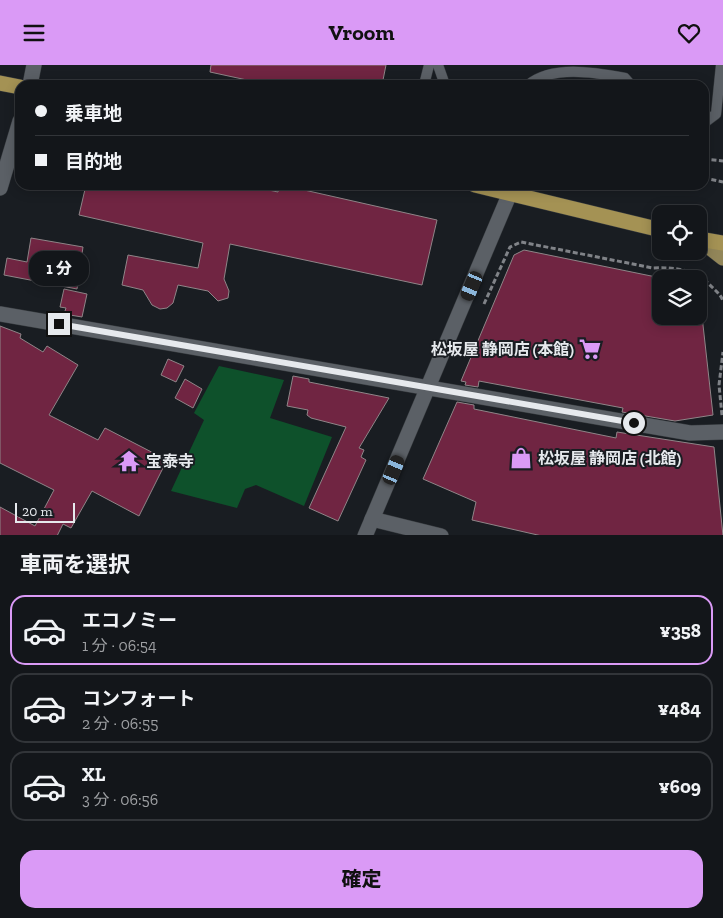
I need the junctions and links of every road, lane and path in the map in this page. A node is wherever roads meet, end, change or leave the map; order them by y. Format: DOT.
graph roads {
  1 [pos="34,65"];
  2 [pos="429,65"];
  3 [pos="438,65"];
  4 [pos="722,65"];
  5 [pos="31,80"];
  6 [pos="425,80"];
  7 [pos="443,80"];
  8 [pos="532,80"];
  9 [pos="627,80"];
  10 [pos="0,83"];
  11 [pos="15,86"];
  12 [pos="709,119"];
  13 [pos="15,138"];
  14 [pos="709,160"];
  15 [pos="723,161"];
  16 [pos="709,179"];
  17 [pos="723,182"];
  18 [pos="0,188"];
  19 [pos="507,190"];
  20 [pos="515,190"];
  21 [pos="652,228"];
  22 [pos="707,240"];
  23 [pos="723,243"];
  24 [pos="707,245"];
  25 [pos="723,258"];
  26 [pos="723,301"];
  27 [pos="483,306"];
  28 [pos="0,314"];
  29 [pos="723,352"];
  30 [pos="430,387"];
  31 [pos="723,426"];
  32 [pos="372,519"];
  33 [pos="365,535"];
  34 [pos="441,535"];
  1 -- 5 [label="street"];
  2 -- 6 [label="lane"];
  3 -- 7 [label="lane"];
  4 -- 12 [label="lane"];
  8 -- 9 [label="lane"];
  10 -- 11 [label="highway"];
  13 -- 18 [label="street"];
  14 -- 15 [label="path"];
  16 -- 17 [label="path"];
  19 -- 30 [label="street"];
  20 -- 21 [label="highway"];
  22 -- 23 [label="highway"];
  24 -- 25 [label="main road"];
  26 -- 27 [label="path"];
  28 -- 30 [label="street"];
  29 -- 31 [label="path"];
  30 -- 31 [label="street"];
  30 -- 32 [label="street"];
  32 -- 33 [label="street"];
  32 -- 34 [label="street"];
}
